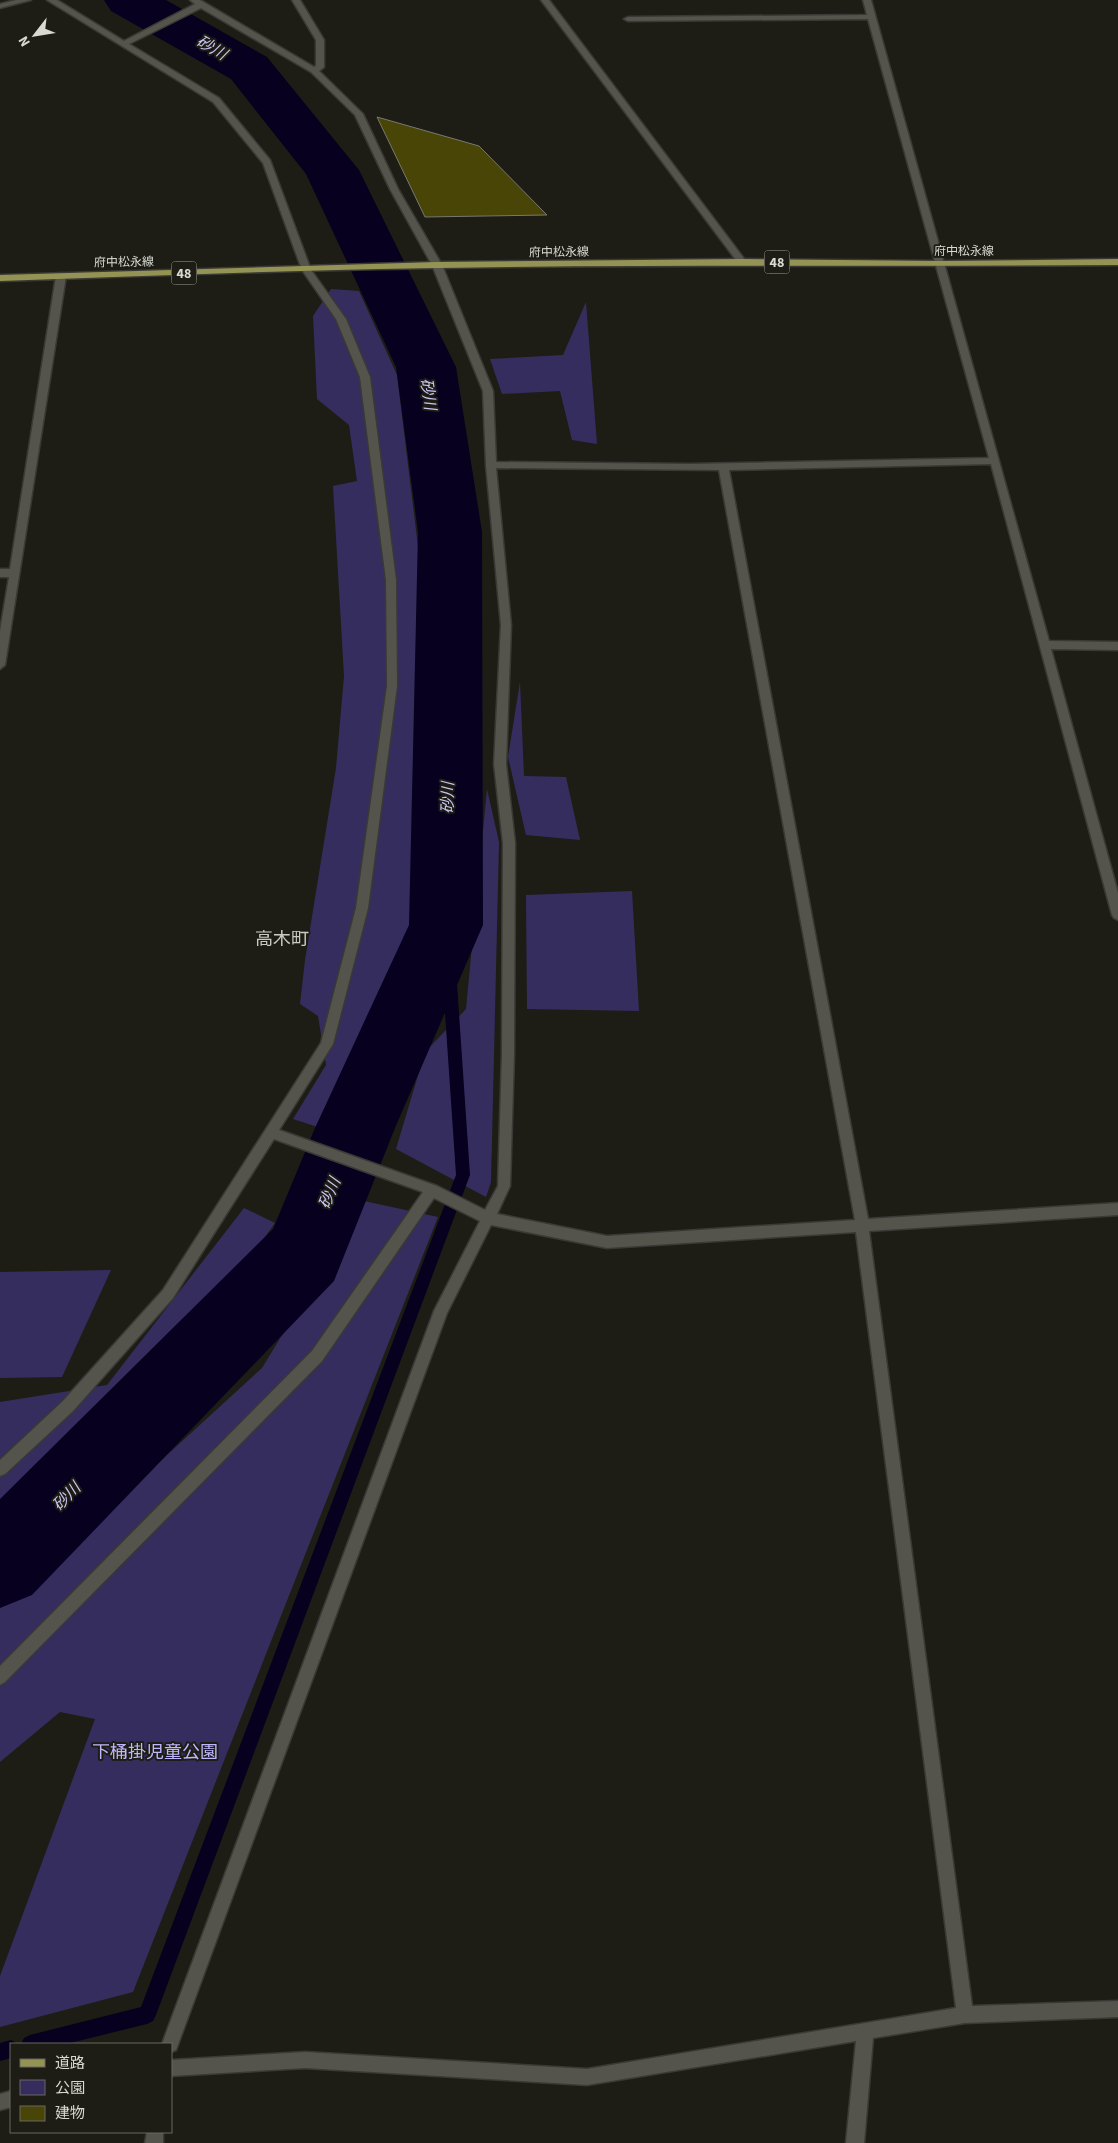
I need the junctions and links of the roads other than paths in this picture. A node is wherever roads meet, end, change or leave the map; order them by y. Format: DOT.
graph roads {
  1 [pos="28,0"];
  2 [pos="51,0"];
  3 [pos="296,0"];
  4 [pos="545,0"];
  5 [pos="867,0"];
  6 [pos="198,2"];
  7 [pos="0,6"];
  8 [pos="873,17"];
  9 [pos="628,18"];
  10 [pos="123,44"];
  11 [pos="314,70"];
  12 [pos="742,262"];
  13 [pos="1118,262"];
  14 [pos="941,264"];
  15 [pos="436,266"];
  16 [pos="307,270"];
  17 [pos="61,276"];
  18 [pos="0,278"];
  19 [pos="994,461"];
  20 [pos="491,465"];
  21 [pos="723,466"];
  22 [pos="0,573"];
  23 [pos="14,573"];
  24 [pos="1044,645"];
  25 [pos="1118,646"];
  26 [pos="0,658"];
  27 [pos="1118,915"];
  28 [pos="270,1132"];
  29 [pos="432,1190"];
  30 [pos="1118,1209"];
  31 [pos="487,1218"];
  32 [pos="862,1225"];
  33 [pos="0,1469"];
  34 [pos="0,1677"];
  35 [pos="1118,2009"];
  36 [pos="965,2015"];
  37 [pos="865,2032"];
  38 [pos="170,2043"];
  39 [pos="172,2068"];
  40 [pos="855,2143"];
  1 -- 7 [label="street"];
  2 -- 10 [label="street"];
  3 -- 11 [label="street"];
  4 -- 12 [label="street"];
  5 -- 8 [label="street"];
  6 -- 10 [label="street"];
  6 -- 11 [label="street"];
  8 -- 9 [label="street"];
  8 -- 14 [label="street"];
  10 -- 16 [label="street"];
  11 -- 15 [label="street"];
  12 -- 14 [label="main road, 府中松永線 / 48"];
  12 -- 15 [label="main road, 府中松永線 / 48"];
  13 -- 14 [label="main road, 府中松永線 / 48"];
  14 -- 19 [label="street"];
  15 -- 16 [label="main road, 府中松永線 / 48"];
  15 -- 20 [label="street"];
  16 -- 17 [label="main road, 府中松永線 / 48"];
  16 -- 28 [label="street"];
  17 -- 18 [label="main road, 府中松永線 / 48"];
  17 -- 23 [label="street"];
  19 -- 21 [label="street"];
  19 -- 24 [label="street"];
  20 -- 21 [label="street"];
  20 -- 31 [label="street"];
  21 -- 32 [label="street"];
  22 -- 23 [label="street"];
  23 -- 26 [label="street"];
  24 -- 25 [label="street"];
  24 -- 27 [label="street"];
  28 -- 29 [label="street"];
  28 -- 33 [label="street"];
  29 -- 31 [label="street"];
  29 -- 34 [label="street"];
  30 -- 32 [label="street"];
  31 -- 32 [label="street"];
  31 -- 38 [label="street"];
  32 -- 36 [label="street"];
  35 -- 36 [label="street"];
  36 -- 37 [label="street"];
  37 -- 39 [label="street"];
  37 -- 40 [label="street"];
}
